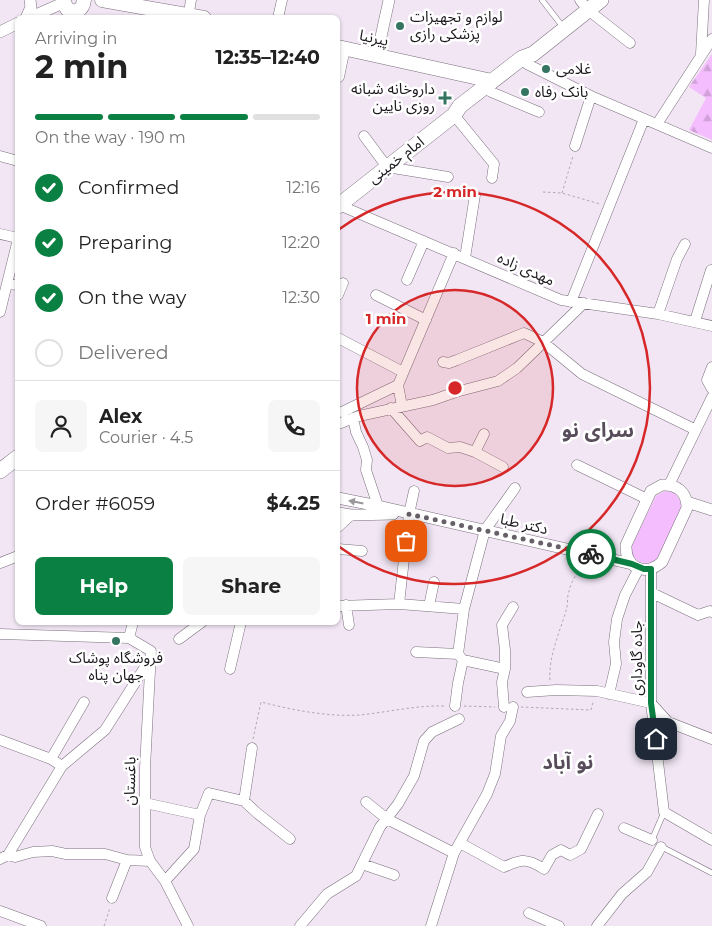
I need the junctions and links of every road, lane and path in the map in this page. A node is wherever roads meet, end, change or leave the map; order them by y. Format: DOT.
graph roads {
  1 [pos="30,0"];
  2 [pos="84,0"];
  3 [pos="102,0"];
  4 [pos="191,0"];
  5 [pos="282,0"];
  6 [pos="389,0"];
  7 [pos="542,0"];
  8 [pos="601,0"];
  9 [pos="704,0"];
  10 [pos="584,5"];
  11 [pos="68,8"];
  12 [pos="28,15"];
  13 [pos="39,15"];
  14 [pos="183,15"];
  15 [pos="188,15"];
  16 [pos="279,15"];
  17 [pos="15,24"];
  18 [pos="564,28"];
  19 [pos="0,32"];
  20 [pos="712,39"];
  21 [pos="630,43"];
  22 [pos="342,48"];
  23 [pos="378,56"];
  24 [pos="701,56"];
  25 [pos="530,59"];
  26 [pos="340,67"];
  27 [pos="492,87"];
  28 [pos="591,96"];
  29 [pos="539,112"];
  30 [pos="454,115"];
  31 [pos="644,119"];
  32 [pos="657,124"];
  33 [pos="364,136"];
  34 [pos="575,146"];
  35 [pos="712,148"];
  36 [pos="0,156"];
  37 [pos="15,159"];
  38 [pos="387,167"];
  39 [pos="448,177"];
  40 [pos="492,178"];
  41 [pos="543,192"];
  42 [pos="562,192"];
  43 [pos="475,195"];
  44 [pos="340,203"];
  45 [pos="340,206"];
  46 [pos="610,207"];
  47 [pos="0,234"];
  48 [pos="15,238"];
  49 [pos="424,241"];
  50 [pos="685,244"];
  51 [pos="454,253"];
  52 [pos="465,258"];
  53 [pos="15,262"];
  54 [pos="711,270"];
  55 [pos="407,280"];
  56 [pos="343,283"];
  57 [pos="12,284"];
  58 [pos="340,290"];
  59 [pos="376,295"];
  60 [pos="571,302"];
  61 [pos="584,303"];
  62 [pos="0,312"];
  63 [pos="658,314"];
  64 [pos="426,320"];
  65 [pos="695,321"];
  66 [pos="712,326"];
  67 [pos="340,339"];
  68 [pos="543,342"];
  69 [pos="443,362"];
  70 [pos="712,367"];
  71 [pos="404,372"];
  72 [pos="398,385"];
  73 [pos="712,389"];
  74 [pos="711,402"];
  75 [pos="402,406"];
  76 [pos="391,408"];
  77 [pos="340,410"];
  78 [pos="353,418"];
  79 [pos="340,423"];
  80 [pos="696,430"];
  81 [pos="484,434"];
  82 [pos="475,452"];
  83 [pos="15,459"];
  84 [pos="577,465"];
  85 [pos="503,468"];
  86 [pos="0,471"];
  87 [pos="669,485"];
  88 [pos="515,488"];
  89 [pos="414,491"];
  90 [pos="340,498"];
  91 [pos="648,499"];
  92 [pos="687,502"];
  93 [pos="378,506"];
  94 [pos="712,510"];
  95 [pos="340,512"];
  96 [pos="409,514"];
  97 [pos="351,515"];
  98 [pos="340,525"];
  99 [pos="484,530"];
  100 [pos="340,549"];
  101 [pos="362,551"];
  102 [pos="590,554"];
  103 [pos="15,557"];
  104 [pos="0,563"];
  105 [pos="641,567"];
  106 [pos="434,582"];
  107 [pos="652,594"];
  108 [pos="399,604"];
  109 [pos="342,605"];
  110 [pos="429,606"];
  111 [pos="513,607"];
  112 [pos="464,609"];
  113 [pos="712,612"];
  114 [pos="132,625"];
  115 [pos="198,625"];
  116 [pos="240,625"];
  117 [pos="349,625"];
  118 [pos="0,634"];
  119 [pos="129,638"];
  120 [pos="179,639"];
  121 [pos="416,652"];
  122 [pos="461,657"];
  123 [pos="150,658"];
  124 [pos="230,669"];
  125 [pos="505,669"];
  126 [pos="551,690"];
  127 [pos="597,691"];
  128 [pos="527,692"];
  129 [pos="609,694"];
  130 [pos="84,702"];
  131 [pos="651,703"];
  132 [pos="455,706"];
  133 [pos="508,707"];
  134 [pos="459,719"];
  135 [pos="712,739"];
  136 [pos="0,740"];
  137 [pos="252,748"];
  138 [pos="51,760"];
  139 [pos="62,766"];
  140 [pos="244,800"];
  141 [pos="145,802"];
  142 [pos="366,802"];
  143 [pos="664,812"];
  144 [pos="598,814"];
  145 [pos="200,815"];
  146 [pos="386,819"];
  147 [pos="624,828"];
  148 [pos="290,839"];
  149 [pos="652,840"];
  150 [pos="712,840"];
  151 [pos="460,843"];
  152 [pos="661,847"];
  153 [pos="454,853"];
  154 [pos="3,856"];
  155 [pos="127,860"];
  156 [pos="150,861"];
  157 [pos="362,864"];
  158 [pos="712,873"];
  159 [pos="394,875"];
  160 [pos="165,881"];
  161 [pos="112,898"];
  162 [pos="0,911"];
  163 [pos="529,913"];
  164 [pos="41,926"];
  165 [pos="104,926"];
  166 [pos="188,926"];
  167 [pos="300,926"];
  168 [pos="431,926"];
  169 [pos="559,926"];
  170 [pos="597,926"];
  1 -- 12 [label="street"];
  2 -- 11 [label="main road"];
  3 -- 14 [label="main road"];
  4 -- 15 [label="street"];
  5 -- 16 [label="street"];
  6 -- 23 [label="street"];
  7 -- 18 [label="lane"];
  8 -- 10 [label="main road, امام خمینی"];
  9 -- 24 [label="street"];
  10 -- 18 [label="main road, امام خمینی"];
  10 -- 21 [label="street"];
  11 -- 13 [label="street"];
  17 -- 19 [label="street"];
  18 -- 25 [label="main road, امام خمینی"];
  20 -- 24 [label="street"];
  22 -- 23 [label="main road, پیرنیا"];
  22 -- 26 [label="street"];
  23 -- 27 [label="main road, پیرنیا"];
  24 -- 32 [label="street"];
  25 -- 27 [label="main road, امام خمینی"];
  25 -- 28 [label="street"];
  27 -- 29 [label="street"];
  27 -- 30 [label="main road, امام خمینی"];
  28 -- 31 [label="street"];
  28 -- 34 [label="street"];
  30 -- 38 [label="main road, امام خمینی"];
  30 -- 40 [label="street"];
  31 -- 32 [label="street"];
  31 -- 46 [label="street"];
  32 -- 35 [label="street"];
  33 -- 38 [label="street"];
  34 -- 42 [label="path"];
  36 -- 37 [label="street"];
  38 -- 39 [label="street"];
  38 -- 44 [label="main road, امام خمینی"];
  41 -- 42 [label="path"];
  42 -- 46 [label="path"];
  43 -- 52 [label="street"];
  45 -- 49 [label="street, مهدی زاده"];
  46 -- 60 [label="street"];
  47 -- 48 [label="street"];
  49 -- 51 [label="street, مهدی زاده"];
  49 -- 55 [label="street"];
  50 -- 63 [label="street"];
  51 -- 52 [label="street, مهدی زاده"];
  51 -- 64 [label="street"];
  52 -- 60 [label="street, مهدی زاده"];
  53 -- 57 [label="street"];
  54 -- 65 [label="street"];
  56 -- 58 [label="street"];
  57 -- 62 [label="street"];
  59 -- 64 [label="street"];
  60 -- 61 [label="street, مهدی زاده"];
  61 -- 63 [label="street, مهدی زاده"];
  61 -- 68 [label="street"];
  63 -- 65 [label="street, مهدی زاده"];
  64 -- 71 [label="street"];
  65 -- 66 [label="street, مهدی زاده"];
  67 -- 71 [label="street"];
  68 -- 69 [label="street"];
  68 -- 75 [label="street"];
  68 -- 80 [label="street"];
  70 -- 73 [label="street"];
  71 -- 72 [label="street"];
  72 -- 75 [label="street"];
  72 -- 77 [label="street"];
  74 -- 80 [label="street"];
  75 -- 76 [label="street"];
  76 -- 78 [label="street"];
  76 -- 82 [label="street"];
  77 -- 78 [label="street"];
  78 -- 79 [label="street"];
  78 -- 93 [label="street"];
  80 -- 87 [label="street"];
  81 -- 82 [label="street"];
  82 -- 85 [label="street"];
  83 -- 86 [label="main road"];
  84 -- 91 [label="street"];
  87 -- 91 [label="street"];
  87 -- 92 [label="street"];
  88 -- 99 [label="street"];
  89 -- 96 [label="street"];
  93 -- 90 [label="street, دکتر طبا, one-way"];
  91 -- 105 [label="street"];
  92 -- 94 [label="street"];
  92 -- 105 [label="street"];
  93 -- 96 [label="street, دکتر طبا"];
  95 -- 97 [label="street, دکتر طبا"];
  96 -- 97 [label="street, دکتر طبا"];
  96 -- 99 [label="street, دکتر طبا"];
  96 -- 108 [label="street"];
  97 -- 98 [label="street"];
  99 -- 102 [label="street, دکتر طبا"];
  99 -- 112 [label="street"];
  100 -- 101 [label="street"];
  102 -- 105 [label="street, دکتر طبا"];
  102 -- 126 [label="path"];
  103 -- 104 [label="street"];
  105 -- 107 [label="street, جاده گاوداری"];
  105 -- 129 [label="street"];
  106 -- 110 [label="street"];
  107 -- 113 [label="street"];
  107 -- 131 [label="street, جاده گاوداری"];
  108 -- 109 [label="street"];
  108 -- 110 [label="street"];
  109 -- 117 [label="street"];
  110 -- 112 [label="street"];
  111 -- 125 [label="street"];
  112 -- 122 [label="street"];
  114 -- 119 [label="street"];
  115 -- 120 [label="street"];
  116 -- 124 [label="street"];
  118 -- 119 [label="street"];
  119 -- 123 [label="street"];
  121 -- 122 [label="street"];
  122 -- 125 [label="street"];
  122 -- 132 [label="street"];
  123 -- 139 [label="street"];
  123 -- 141 [label="street, باغستان"];
  125 -- 133 [label="street"];
  126 -- 127 [label="street"];
  126 -- 128 [label="street"];
  127 -- 129 [label="street"];
  127 -- 133 [label="path"];
  129 -- 131 [label="street"];
  130 -- 138 [label="street"];
  131 -- 135 [label="street"];
  131 -- 143 [label="street, جاده گاوداری"];
  132 -- 133 [label="path"];
  132 -- 137 [label="path"];
  133 -- 151 [label="street"];
  134 -- 146 [label="street"];
  136 -- 138 [label="street"];
  137 -- 140 [label="street"];
  138 -- 139 [label="street"];
  139 -- 154 [label="street"];
  140 -- 145 [label="street"];
  140 -- 148 [label="street"];
  141 -- 145 [label="street"];
  141 -- 156 [label="street, باغستان"];
  142 -- 146 [label="street"];
  143 -- 149 [label="lane"];
  143 -- 150 [label="street"];
  144 -- 151 [label="street"];
  145 -- 160 [label="street"];
  146 -- 153 [label="street"];
  146 -- 157 [label="street"];
  147 -- 149 [label="street"];
  149 -- 152 [label="lane"];
  151 -- 153 [label="street"];
  152 -- 158 [label="lane"];
  152 -- 170 [label="street"];
  153 -- 168 [label="street"];
  154 -- 155 [label="street"];
  155 -- 156 [label="street"];
  155 -- 161 [label="street"];
  156 -- 160 [label="street, باغستان"];
  157 -- 159 [label="street"];
  157 -- 167 [label="street"];
  160 -- 166 [label="street, باغستان"];
  161 -- 165 [label="path"];
  162 -- 164 [label="street"];
  163 -- 169 [label="street"];
}
